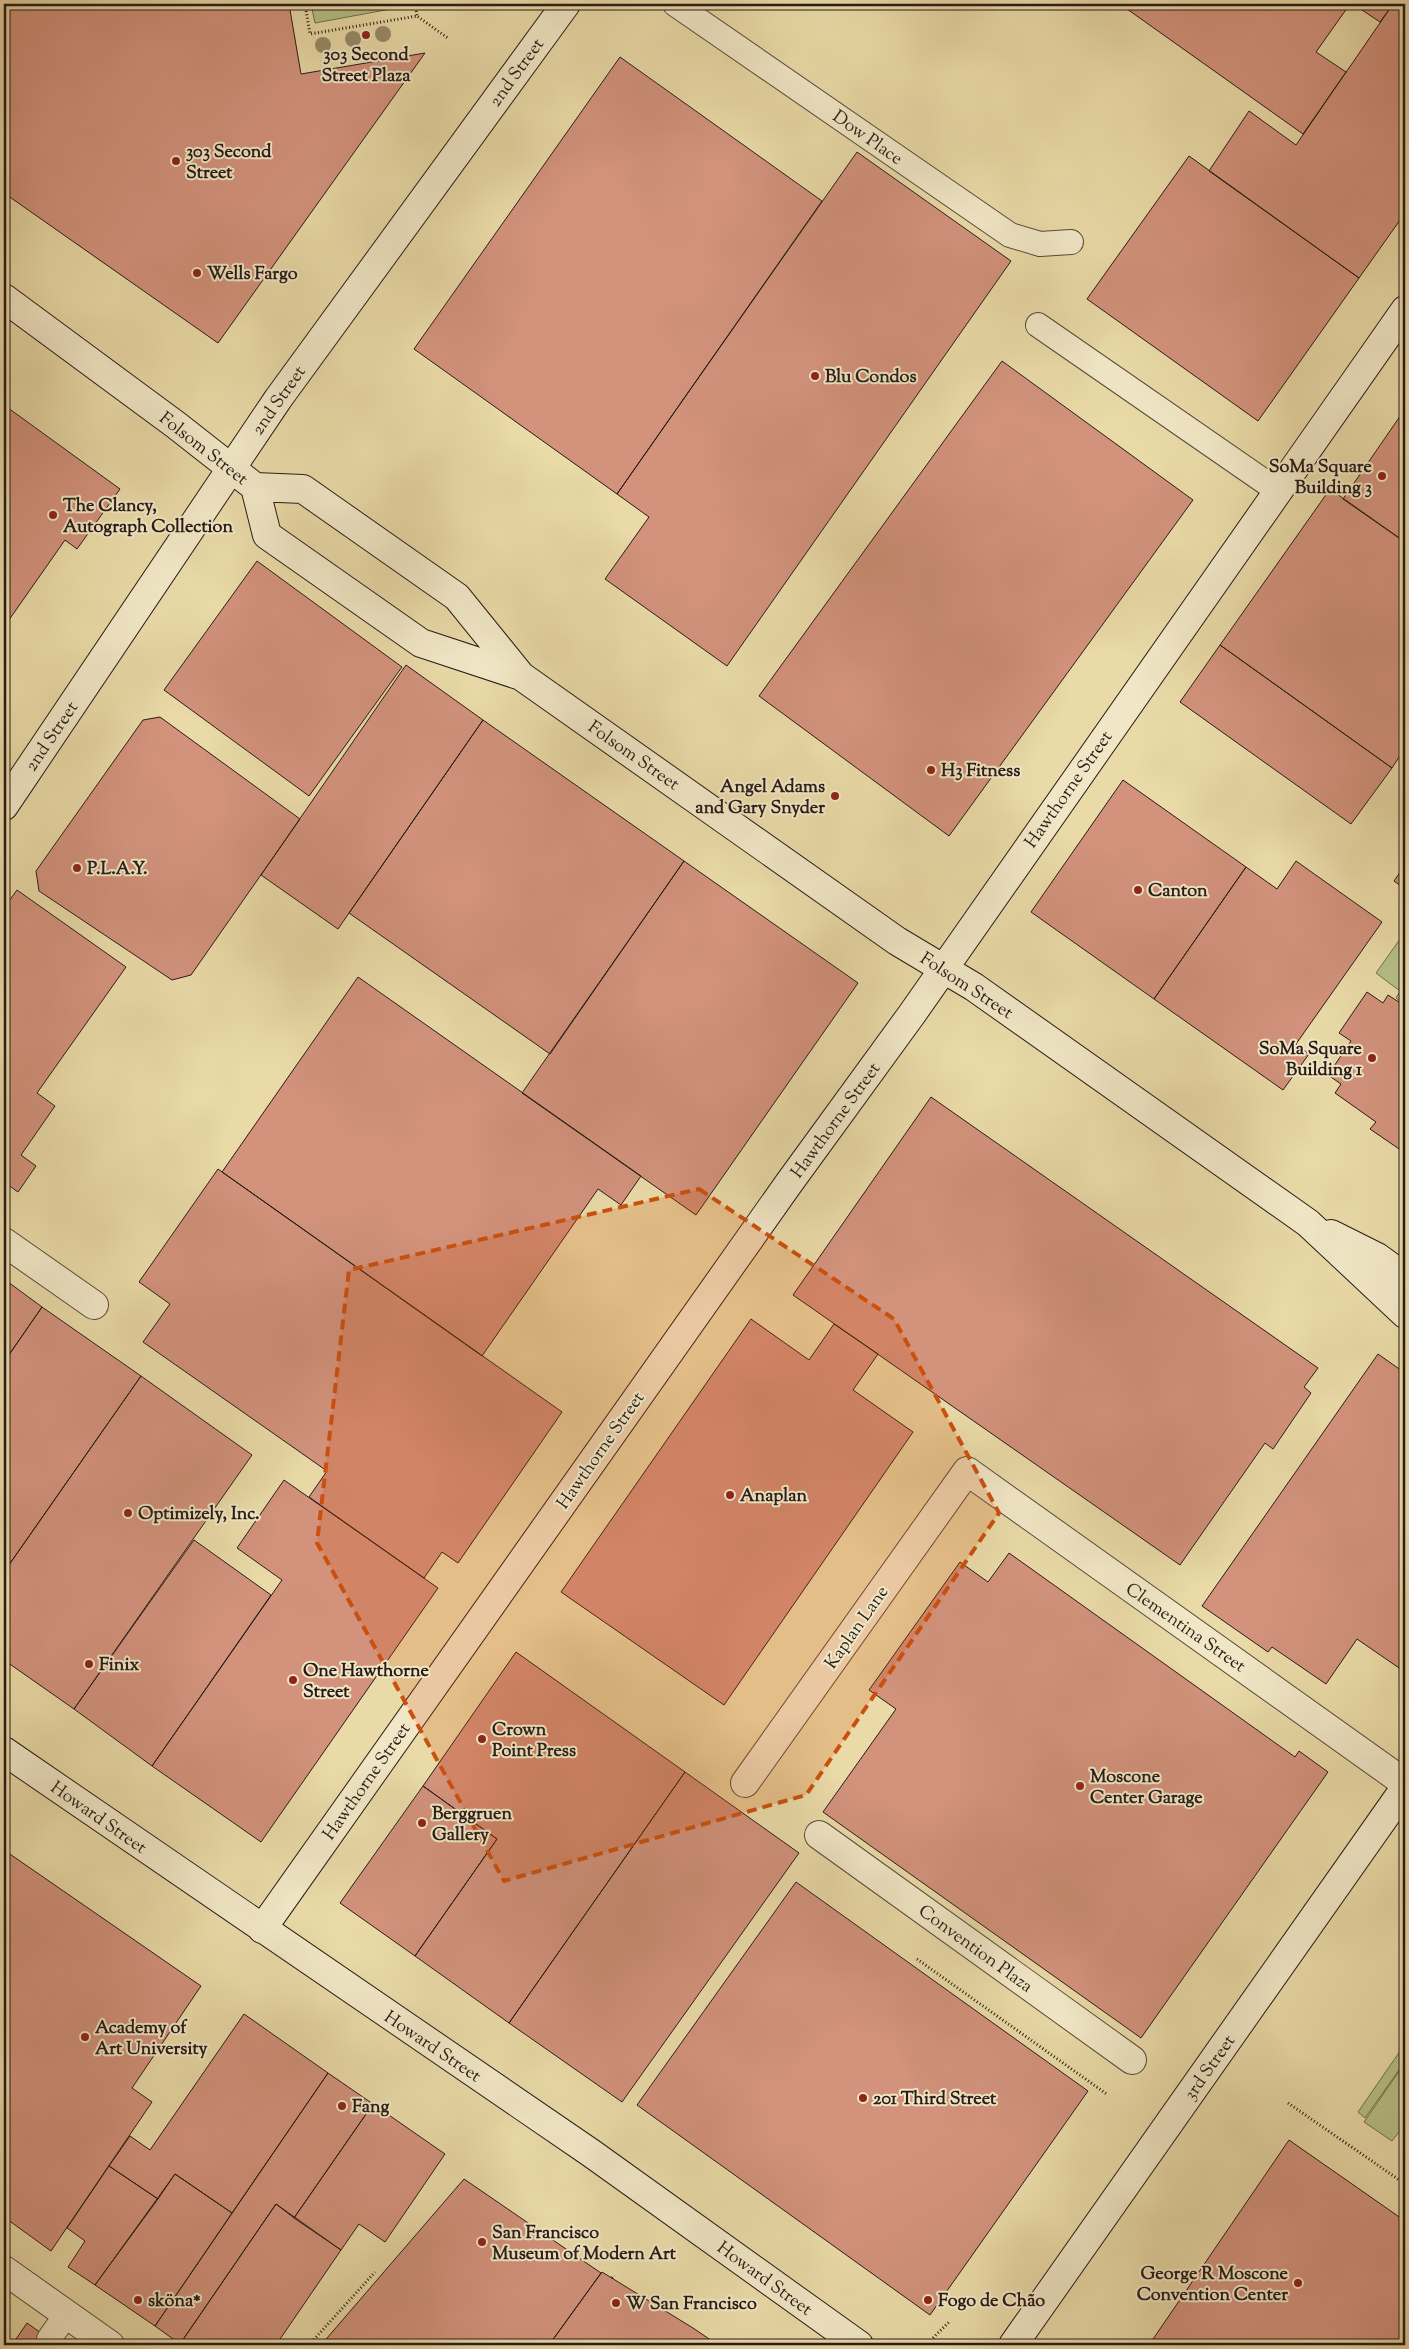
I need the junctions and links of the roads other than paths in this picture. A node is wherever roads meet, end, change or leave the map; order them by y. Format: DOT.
graph roads {
  1 [pos="566,4"];
  2 [pos="675,4"];
  3 [pos="1071,242"];
  4 [pos="4,298"];
  5 [pos="1405,310"];
  6 [pos="1038,325"];
  7 [pos="231,468"];
  8 [pos="255,487"];
  9 [pos="1278,491"];
  10 [pos="521,676"];
  11 [pos="5,802"];
  12 [pos="943,968"];
  13 [pos="1308,1223"];
  14 [pos="4,1242"];
  15 [pos="1405,1277"];
  16 [pos="94,1305"];
  17 [pos="1405,1314"];
  18 [pos="967,1471"];
  19 [pos="5,1754"];
  20 [pos="745,1782"];
  21 [pos="1405,1782"];
  22 [pos="1405,1788"];
  23 [pos="819,1835"];
  24 [pos="262,1929"];
  25 [pos="1132,2060"];
  26 [pos="4,2270"];
  27 [pos="66,2315"];
  28 [pos="49,2338"];
  29 [pos="110,2345"];
  30 [pos="859,2345"];
  31 [pos="1013,2345"];
  1 -- 7 [label="street, 2nd Street"];
  2 -- 3 [label="lane, Dow Place"];
  4 -- 7 [label="street, Folsom Street"];
  5 -- 9 [label="street, Hawthorne Street"];
  6 -- 9 [label="lane"];
  7 -- 8 [label="street, Folsom Street"];
  7 -- 11 [label="street, 2nd Street"];
  8 -- 10 [label="street, Folsom Street"];
  8 -- 10 [label="street"];
  9 -- 12 [label="street, Hawthorne Street"];
  10 -- 12 [label="street, Folsom Street"];
  12 -- 13 [label="street, Folsom Street"];
  12 -- 24 [label="street, Hawthorne Street"];
  13 -- 15 [label="street, Folsom Street"];
  13 -- 17 [label="street, Folsom Street"];
  14 -- 16 [label="street"];
  18 -- 20 [label="street, Kaplan Lane"];
  18 -- 21 [label="street, Clementina Street"];
  19 -- 24 [label="street, Howard Street"];
  22 -- 31 [label="street, 3rd Street"];
  23 -- 25 [label="street, Convention Plaza"];
  24 -- 30 [label="street, Howard Street"];
  26 -- 27 [label="street"];
  27 -- 28 [label="lane"];
  27 -- 29 [label="street"];
}
